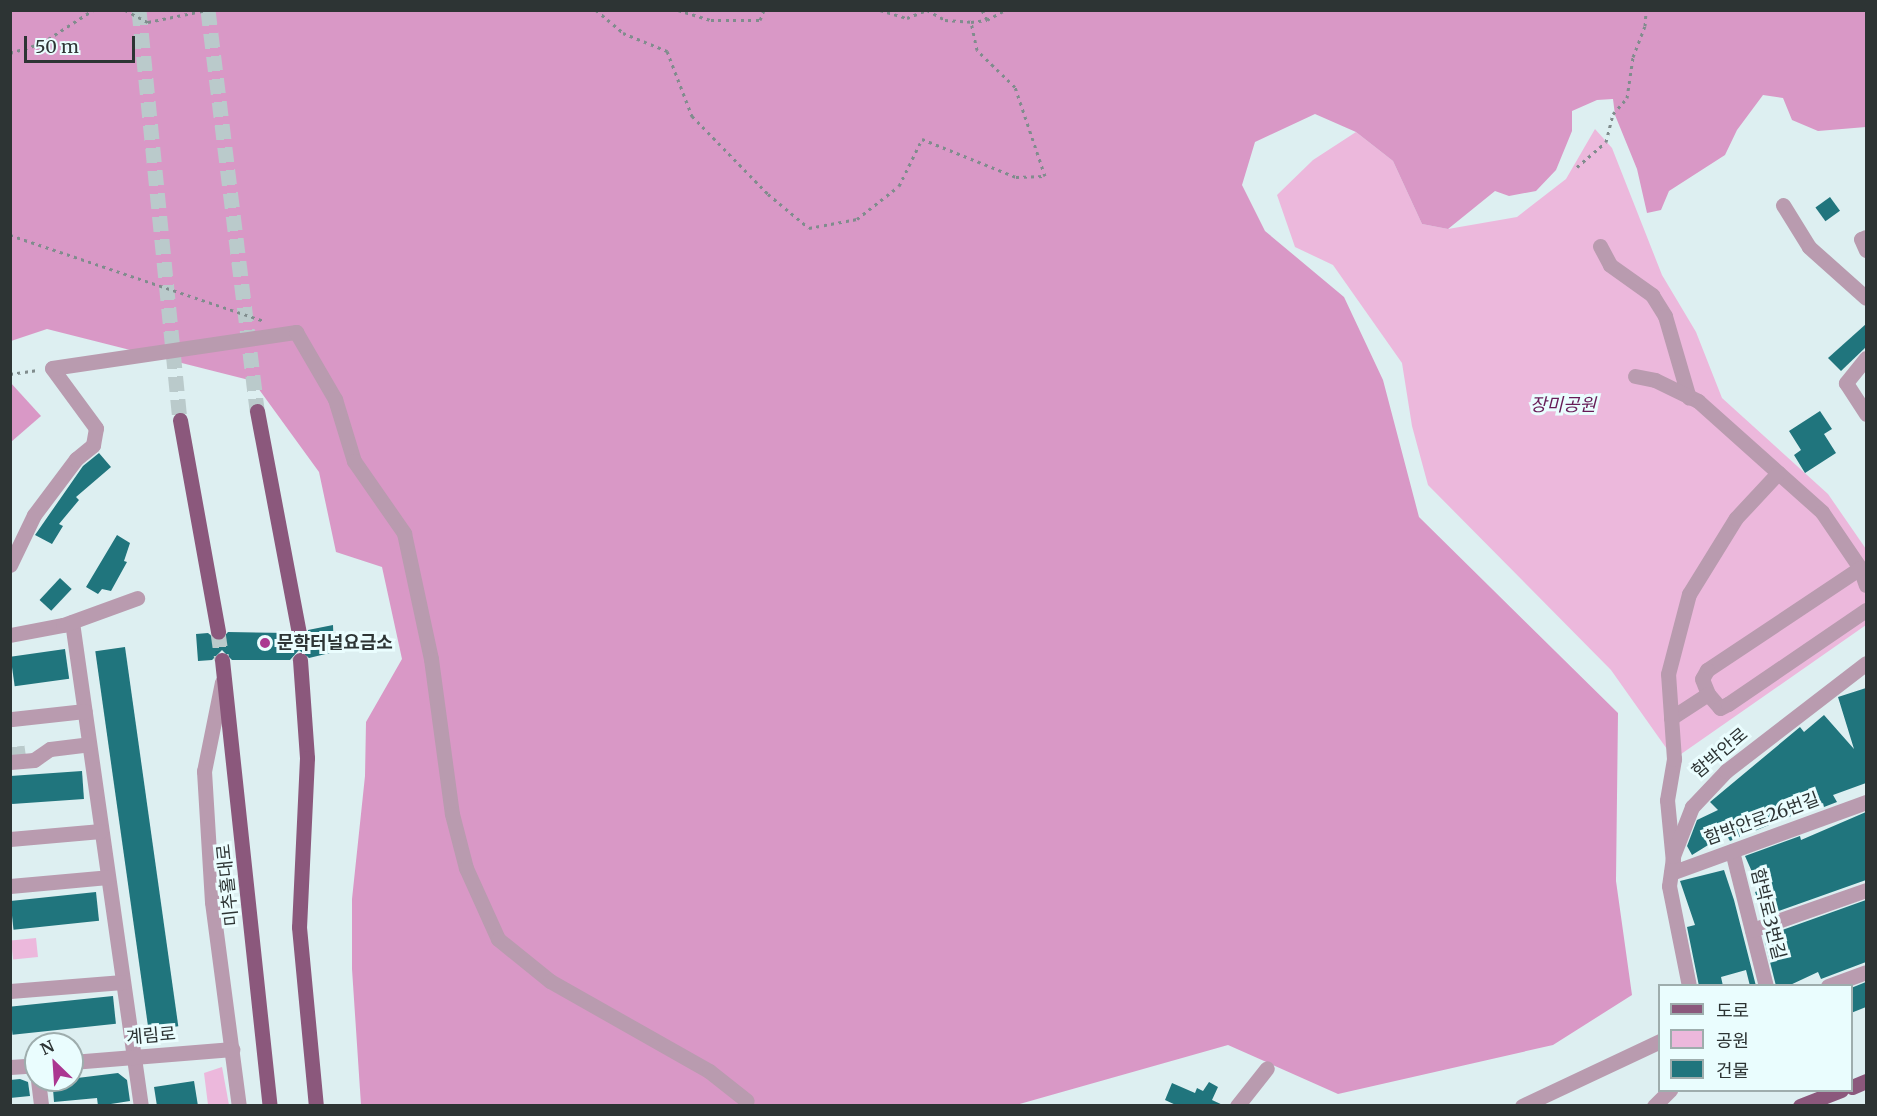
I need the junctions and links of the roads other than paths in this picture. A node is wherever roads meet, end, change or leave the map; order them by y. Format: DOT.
graph roads {
  1 [pos="1783,205"];
  2 [pos="1866,237"];
  3 [pos="1600,246"];
  4 [pos="1866,250"];
  5 [pos="1866,297"];
  6 [pos="1866,358"];
  7 [pos="1635,376"];
  8 [pos="1689,398"];
  9 [pos="257,411"];
  10 [pos="1866,414"];
  11 [pos="180,420"];
  12 [pos="1778,473"];
  13 [pos="10,565"];
  14 [pos="1860,568"];
  15 [pos="1866,585"];
  16 [pos="137,598"];
  17 [pos="1866,610"];
  18 [pos="72,622"];
  19 [pos="219,632"];
  20 [pos="299,633"];
  21 [pos="10,635"];
  22 [pos="300,660"];
  23 [pos="223,666"];
  24 [pos="1865,669"];
  25 [pos="1708,694"];
  26 [pos="85,711"];
  27 [pos="1671,718"];
  28 [pos="12,719"];
  29 [pos="89,744"];
  30 [pos="10,762"];
  31 [pos="1866,801"];
  32 [pos="101,831"];
  33 [pos="10,839"];
  34 [pos="1732,851"];
  35 [pos="1672,868"];
  36 [pos="108,877"];
  37 [pos="10,886"];
  38 [pos="1866,890"];
  39 [pos="1752,930"];
  40 [pos="1866,972"];
  41 [pos="123,982"];
  42 [pos="1689,984"];
  43 [pos="1766,984"];
  44 [pos="1833,984"];
  45 [pos="10,991"];
  46 [pos="1658,1041"];
  47 [pos="232,1049"];
  48 [pos="133,1057"];
  49 [pos="84,1061"];
  50 [pos="1267,1068"];
  51 [pos="1668,1092"];
  52 [pos="1836,1092"];
  53 [pos="747,1101"];
  54 [pos="141,1106"];
  55 [pos="239,1106"];
  56 [pos="270,1106"];
  57 [pos="316,1106"];
  58 [pos="1237,1106"];
  59 [pos="1522,1106"];
  60 [pos="1654,1106"];
  61 [pos="1800,1106"];
  1 -- 5 [label="street"];
  2 -- 4 [label="street"];
  3 -- 8 [label="street"];
  6 -- 10 [label="street"];
  7 -- 8 [label="street"];
  8 -- 12 [label="street"];
  9 -- 20 [label="main road"];
  11 -- 19 [label="main road"];
  12 -- 14 [label="street"];
  12 -- 27 [label="street"];
  13 -- 53 [label="street"];
  14 -- 15 [label="street"];
  14 -- 25 [label="street"];
  16 -- 18 [label="street"];
  17 -- 25 [label="street"];
  18 -- 21 [label="street"];
  18 -- 26 [label="street"];
  22 -- 57 [label="main road"];
  23 -- 47 [label="street"];
  23 -- 56 [label="main road, 미추홀대로"];
  24 -- 35 [label="street, 함박안로"];
  25 -- 27 [label="street"];
  26 -- 28 [label="street"];
  26 -- 29 [label="street"];
  27 -- 35 [label="street"];
  29 -- 30 [label="street"];
  29 -- 32 [label="street"];
  31 -- 34 [label="street, 함박안로26번길"];
  32 -- 33 [label="street"];
  32 -- 36 [label="street"];
  34 -- 35 [label="street, 함박안로26번길"];
  34 -- 39 [label="street, 함박로3번길"];
  35 -- 42 [label="street, 함박안로"];
  36 -- 37 [label="street"];
  36 -- 41 [label="street"];
  38 -- 39 [label="street"];
  39 -- 43 [label="street, 함박로3번길"];
  40 -- 44 [label="street"];
  41 -- 45 [label="street"];
  41 -- 48 [label="street"];
  46 -- 59 [label="street"];
  47 -- 48 [label="street, 계림로"];
  47 -- 55 [label="street"];
  48 -- 49 [label="street, 계림로"];
  48 -- 54 [label="street"];
  50 -- 58 [label="street"];
  51 -- 60 [label="street"];
  52 -- 61 [label="main road"];
}
